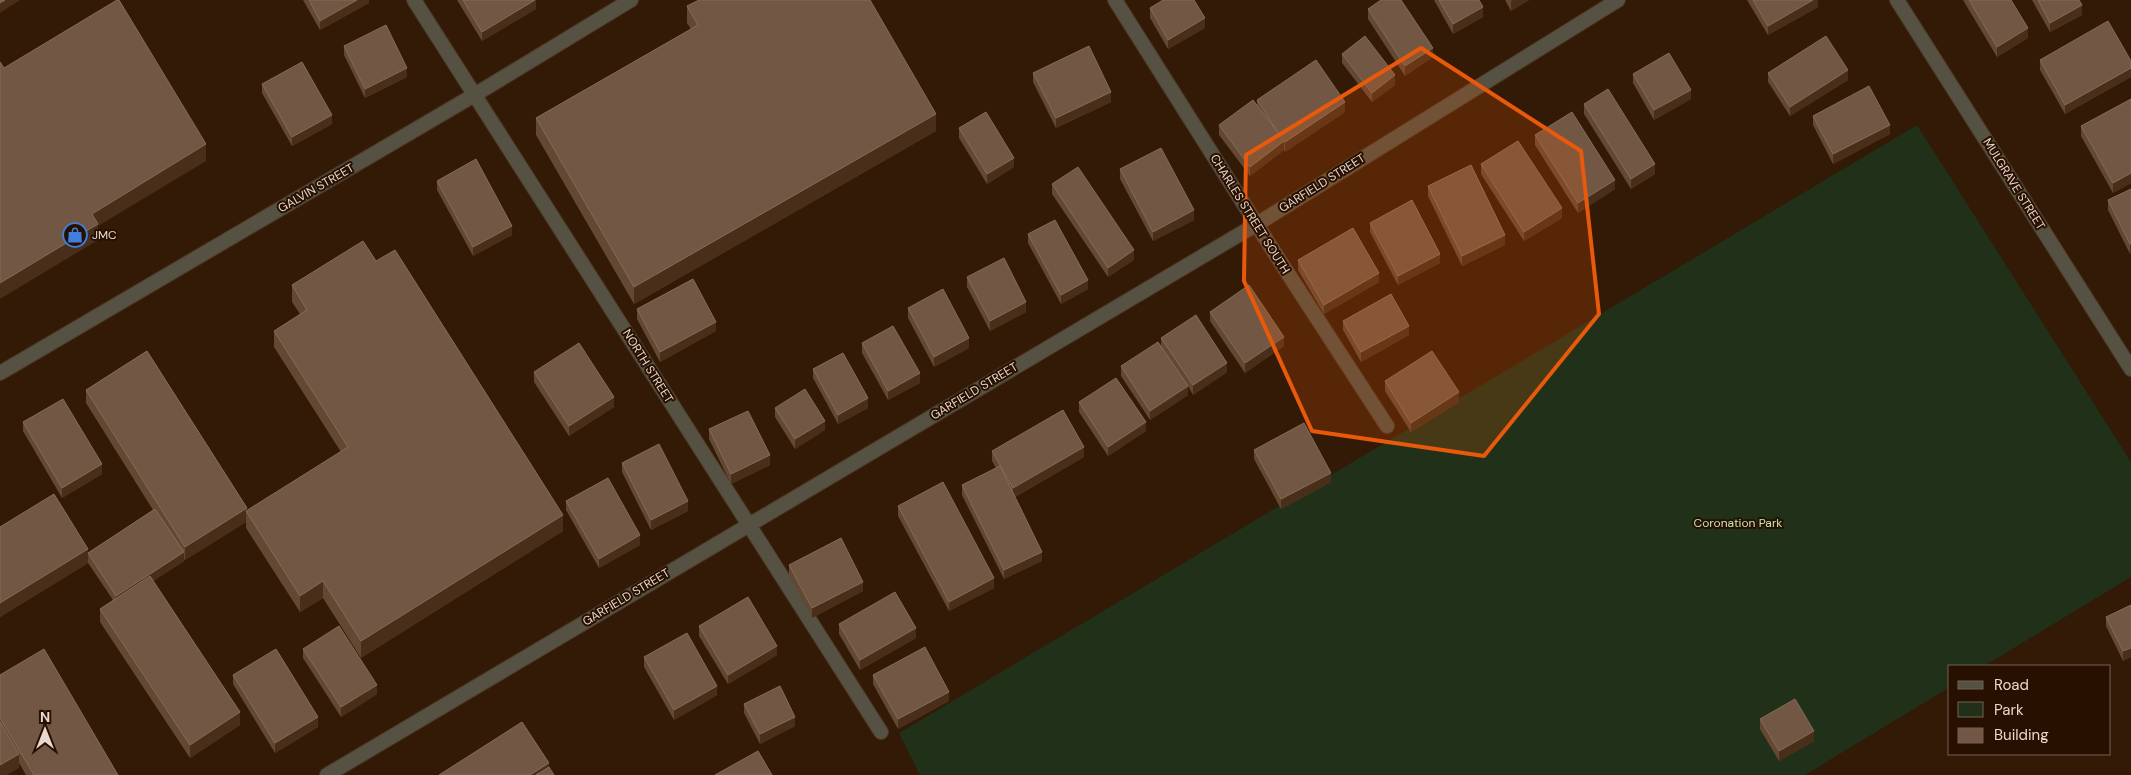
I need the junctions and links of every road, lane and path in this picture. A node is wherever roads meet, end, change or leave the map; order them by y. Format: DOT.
graph roads {
  1 [pos="414,0"];
  2 [pos="631,0"];
  3 [pos="1115,0"];
  4 [pos="1618,0"];
  5 [pos="1897,0"];
  6 [pos="476,94"];
  7 [pos="1256,224"];
  8 [pos="2131,369"];
  9 [pos="0,373"];
  10 [pos="1387,426"];
  11 [pos="749,525"];
  12 [pos="881,732"];
  13 [pos="327,775"];
  1 -- 6 [label="street, NORTH STREET"];
  2 -- 6 [label="street, GALVIN STREET"];
  3 -- 7 [label="street, CHARLES STREET SOUTH"];
  4 -- 7 [label="street, GARFIELD STREET"];
  5 -- 8 [label="street, MULGRAVE STREET"];
  6 -- 9 [label="street, GALVIN STREET"];
  6 -- 11 [label="street, NORTH STREET"];
  7 -- 10 [label="street, CHARLES STREET SOUTH"];
  7 -- 11 [label="street, GARFIELD STREET"];
  11 -- 12 [label="street, NORTH STREET"];
  11 -- 13 [label="street, GARFIELD STREET"];
}
